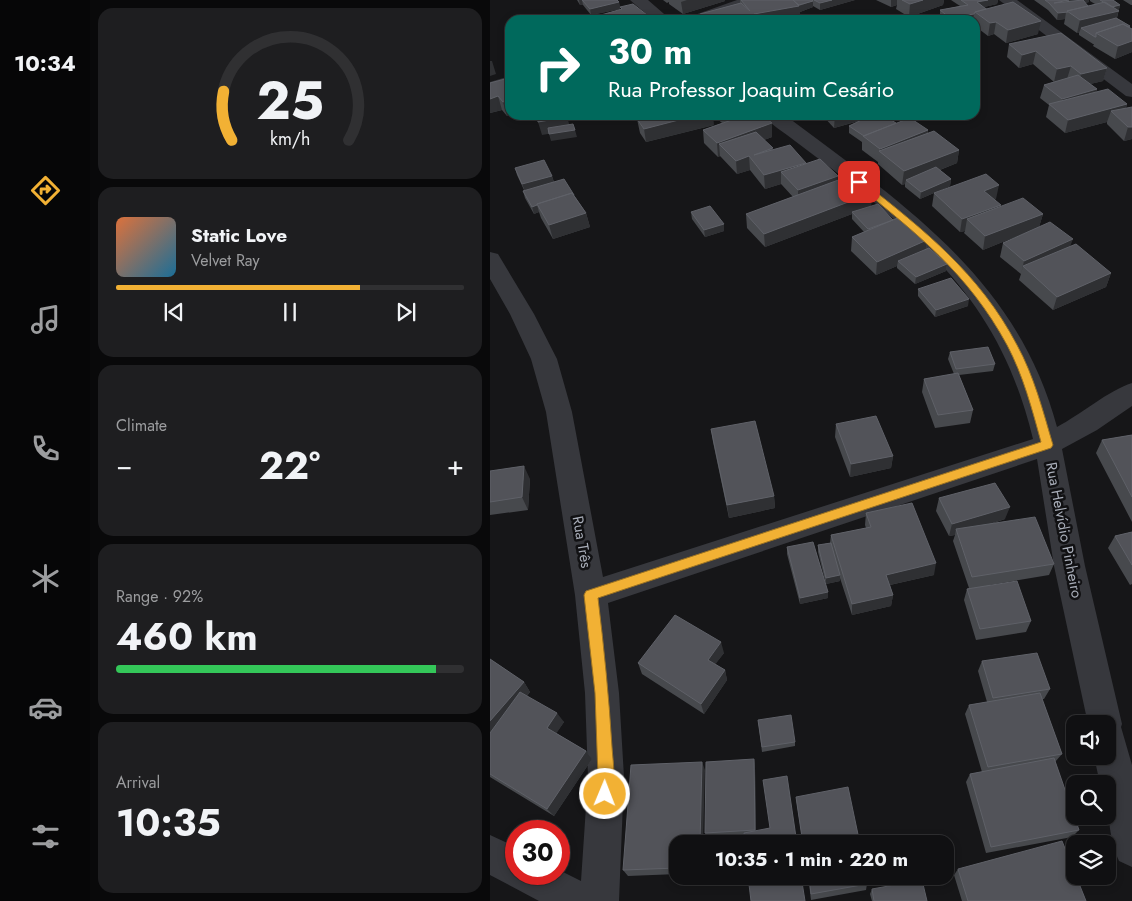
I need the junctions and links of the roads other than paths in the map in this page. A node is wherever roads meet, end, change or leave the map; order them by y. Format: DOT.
graph roads {
  1 [pos="638,0"];
  2 [pos="752,0"];
  3 [pos="1007,0"];
  4 [pos="657,15"];
  5 [pos="708,15"];
  6 [pos="505,83"];
  7 [pos="490,88"];
  8 [pos="1132,92"];
  9 [pos="779,120"];
  10 [pos="490,259"];
  11 [pos="1132,393"];
  12 [pos="1047,445"];
  13 [pos="591,595"];
  14 [pos="1103,715"];
  15 [pos="1114,765"];
  16 [pos="1132,848"];
  17 [pos="490,854"];
  18 [pos="505,862"];
  19 [pos="548,885"];
  20 [pos="579,901"];
  21 [pos="599,901"];
  1 -- 4 [label="street"];
  2 -- 5 [label="street"];
  3 -- 8 [label="street"];
  6 -- 7 [label="street"];
  9 -- 12 [label="street, Rua Helvídio Pinheiro"];
  10 -- 13 [label="street, Rua Três"];
  11 -- 12 [label="street"];
  12 -- 13 [label="street"];
  12 -- 14 [label="street, Rua Helvídio Pinheiro"];
  13 -- 21 [label="street, Rua Três"];
  15 -- 16 [label="street"];
  17 -- 18 [label="street"];
  19 -- 20 [label="street"];
}
